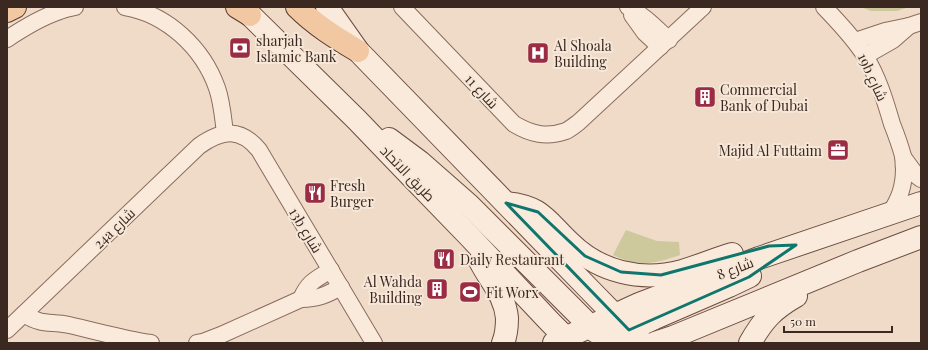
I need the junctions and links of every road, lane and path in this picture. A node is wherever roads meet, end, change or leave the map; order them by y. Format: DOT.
graph roads {
  1 [pos="15,7"];
  2 [pos="75,7"];
  3 [pos="125,7"];
  4 [pos="297,7"];
  5 [pos="327,7"];
  6 [pos="402,7"];
  7 [pos="628,7"];
  8 [pos="703,7"];
  9 [pos="824,7"];
  10 [pos="243,10"];
  11 [pos="7,11"];
  12 [pos="915,24"];
  13 [pos="7,39"];
  14 [pos="855,42"];
  15 [pos="664,43"];
  16 [pos="358,52"];
  17 [pos="865,56"];
  18 [pos="357,120"];
  19 [pos="226,133"];
  20 [pos="903,157"];
  21 [pos="921,179"];
  22 [pos="506,203"];
  23 [pos="921,203"];
  24 [pos="890,213"];
  25 [pos="470,236"];
  26 [pos="921,237"];
  27 [pos="796,245"];
  28 [pos="858,261"];
  29 [pos="331,270"];
  30 [pos="341,288"];
  31 [pos="301,299"];
  32 [pos="37,302"];
  33 [pos="24,314"];
  34 [pos="66,324"];
  35 [pos="7,330"];
  36 [pos="609,337"];
  37 [pos="563,341"];
  38 [pos="151,343"];
  39 [pos="197,343"];
  40 [pos="374,343"];
  41 [pos="503,343"];
  42 [pos="655,343"];
  43 [pos="750,343"];
  1 -- 11 [label="main road"];
  2 -- 13 [label="street"];
  3 -- 19 [label="street"];
  4 -- 16 [label="main road"];
  5 -- 16 [label="main road"];
  6 -- 15 [label="street, شارع 11"];
  7 -- 15 [label="street"];
  8 -- 15 [label="street, شارع 11"];
  9 -- 14 [label="street, 19b شارع"];
  10 -- 18 [label="main road, طريق الاتحاد"];
  12 -- 14 [label="street"];
  12 -- 17 [label="street"];
  14 -- 17 [label="street, 19b شارع"];
  16 -- 22 [label="main road"];
  17 -- 20 [label="street, 19b شارع"];
  18 -- 25 [label="main road, طريق الاتحاد"];
  18 -- 36 [label="main road"];
  19 -- 29 [label="street, 13b شارع"];
  19 -- 32 [label="street, 24a شارع"];
  20 -- 21 [label="street, 19b شارع"];
  20 -- 24 [label="street, 19b شارع"];
  22 -- 27 [label="main road"];
  22 -- 36 [label="main road"];
  23 -- 24 [label="main road, شارع 8"];
  24 -- 27 [label="main road, شارع 8"];
  25 -- 37 [label="main road, طريق الاتحاد"];
  25 -- 41 [label="main road"];
  26 -- 28 [label="main road"];
  27 -- 36 [label="main road, شارع 8"];
  28 -- 42 [label="main road"];
  28 -- 43 [label="main road"];
  29 -- 30 [label="street, 13b شارع"];
  29 -- 31 [label="street"];
  30 -- 31 [label="street"];
  30 -- 40 [label="street, 13b شارع"];
  31 -- 39 [label="street"];
  32 -- 33 [label="street, 24a شارع"];
  32 -- 34 [label="street"];
  33 -- 34 [label="street"];
  33 -- 35 [label="street, 24a شارع"];
  34 -- 38 [label="street"];
  36 -- 37 [label="main road, شارع 8"];
}
